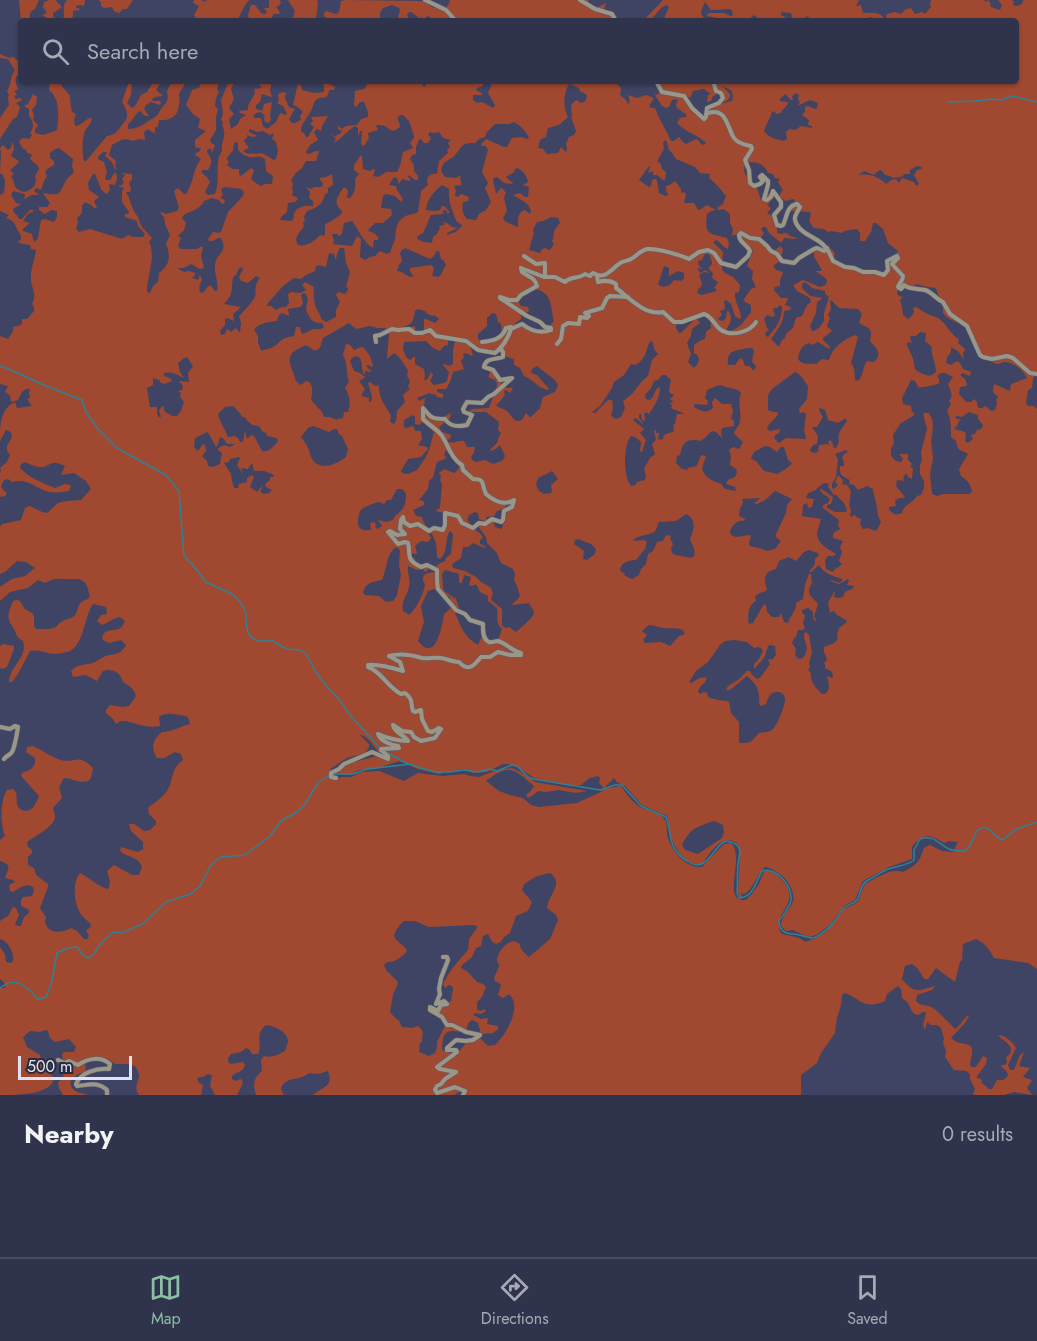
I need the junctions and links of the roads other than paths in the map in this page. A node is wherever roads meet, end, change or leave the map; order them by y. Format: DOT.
graph roads {
  1 [pos="425,0"];
  2 [pos="580,0"];
  3 [pos="453,18"];
  4 [pos="614,18"];
  5 [pos="658,84"];
  6 [pos="714,84"];
  7 [pos="706,114"];
  8 [pos="827,248"];
  9 [pos="524,256"];
  10 [pos="597,276"];
  11 [pos="544,277"];
  12 [pos="629,297"];
  13 [pos="756,322"];
  14 [pos="518,327"];
  15 [pos="376,342"];
  16 [pos="482,342"];
  17 [pos="557,344"];
  18 [pos="501,348"];
  19 [pos="1037,374"];
  20 [pos="0,728"];
  21 [pos="4,759"];
  22 [pos="336,778"];
  23 [pos="443,957"];
  24 [pos="58,1060"];
  25 [pos="107,1095"];
  26 [pos="463,1095"];
  1 -- 3 [label="street"];
  2 -- 4 [label="street"];
  5 -- 7 [label="street"];
  6 -- 7 [label="street"];
  7 -- 8 [label="street"];
  8 -- 10 [label="street"];
  8 -- 19 [label="street"];
  9 -- 11 [label="street"];
  10 -- 11 [label="street"];
  10 -- 12 [label="street"];
  11 -- 14 [label="street"];
  12 -- 13 [label="street"];
  12 -- 17 [label="street"];
  14 -- 16 [label="street"];
  14 -- 18 [label="street"];
  15 -- 18 [label="street"];
  18 -- 22 [label="street"];
  20 -- 21 [label="street"];
  23 -- 26 [label="street"];
  24 -- 25 [label="street"];
}
